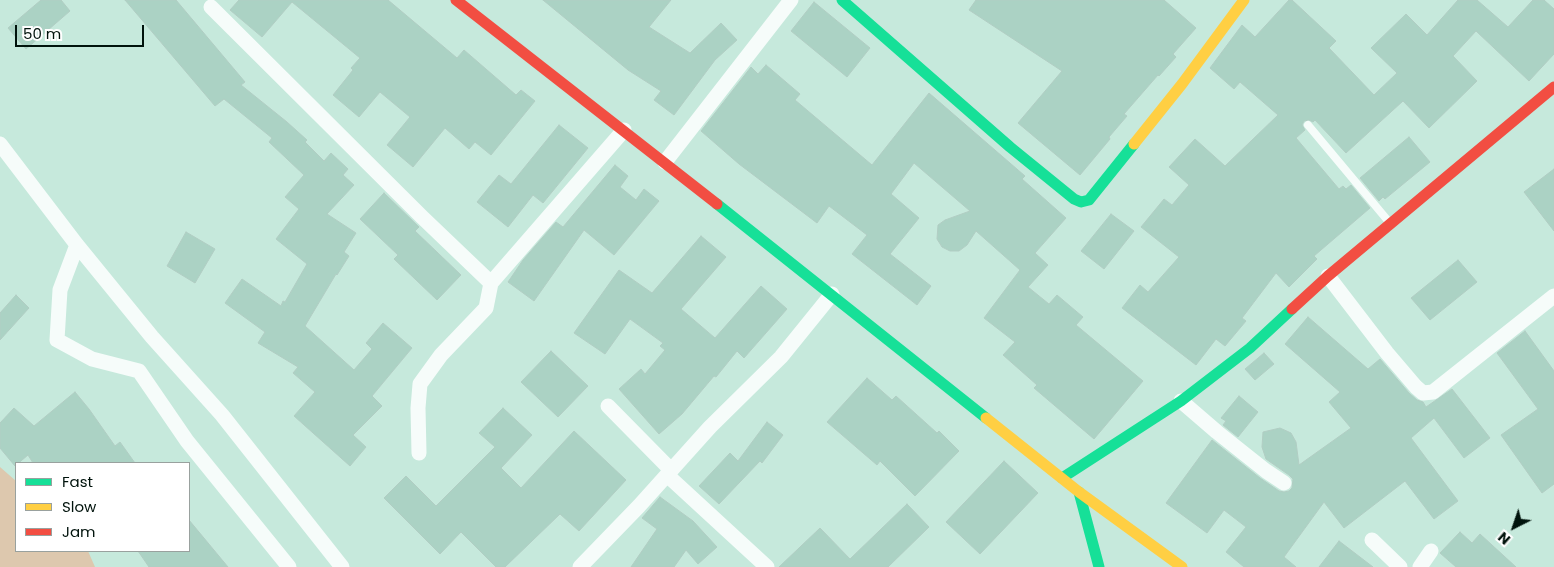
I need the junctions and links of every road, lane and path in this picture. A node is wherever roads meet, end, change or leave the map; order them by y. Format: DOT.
graph roads {
  1 [pos="456,0"];
  2 [pos="791,0"];
  3 [pos="842,0"];
  4 [pos="1244,0"];
  5 [pos="211,7"];
  6 [pos="1554,87"];
  7 [pos="1308,125"];
  8 [pos="624,130"];
  9 [pos="0,144"];
  10 [pos="664,162"];
  11 [pos="1390,224"];
  12 [pos="77,245"];
  13 [pos="1328,276"];
  14 [pos="491,283"];
  15 [pos="832,294"];
  16 [pos="1554,296"];
  17 [pos="1181,401"];
  18 [pos="608,406"];
  19 [pos="419,453"];
  20 [pos="669,473"];
  21 [pos="1062,478"];
  22 [pos="1284,483"];
  23 [pos="1079,492"];
  24 [pos="1372,540"];
  25 [pos="1431,551"];
  26 [pos="289,567"];
  27 [pos="342,567"];
  28 [pos="580,567"];
  29 [pos="767,567"];
  30 [pos="1099,567"];
  31 [pos="1182,567"];
  32 [pos="1400,567"];
  33 [pos="1420,567"];
  1 -- 8 [label="street"];
  2 -- 10 [label="street"];
  3 -- 4 [label="street"];
  5 -- 14 [label="street"];
  6 -- 11 [label="street"];
  7 -- 11 [label="lane"];
  8 -- 10 [label="street"];
  8 -- 14 [label="street"];
  9 -- 12 [label="street"];
  10 -- 15 [label="street"];
  11 -- 13 [label="street"];
  12 -- 26 [label="street"];
  12 -- 27 [label="street"];
  13 -- 16 [label="street"];
  13 -- 17 [label="street"];
  14 -- 19 [label="street"];
  15 -- 20 [label="street"];
  15 -- 21 [label="street"];
  17 -- 21 [label="street"];
  17 -- 22 [label="street"];
  18 -- 20 [label="street"];
  20 -- 28 [label="street"];
  20 -- 29 [label="street"];
  21 -- 23 [label="street"];
  23 -- 30 [label="street"];
  23 -- 31 [label="street"];
  24 -- 32 [label="street"];
  25 -- 33 [label="street"];
}
